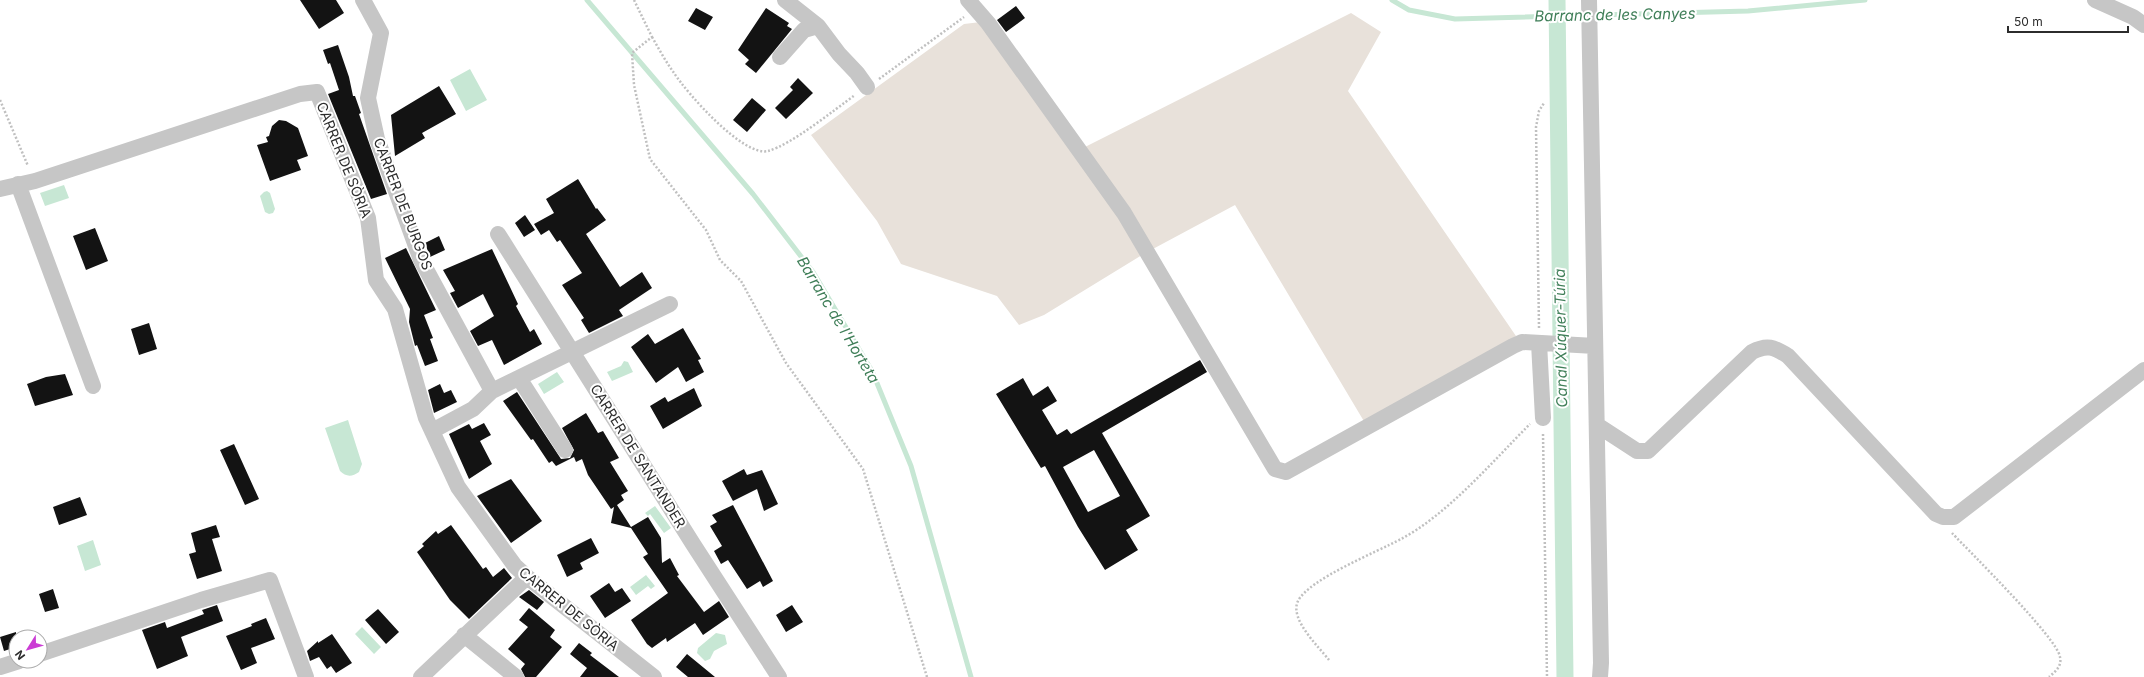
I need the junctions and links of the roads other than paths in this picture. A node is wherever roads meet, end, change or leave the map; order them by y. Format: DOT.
graph roads {
  1 [pos="363,0"];
  2 [pos="785,0"];
  3 [pos="1589,0"];
  4 [pos="2095,0"];
  5 [pos="972,4"];
  6 [pos="2144,25"];
  7 [pos="818,26"];
  8 [pos="780,57"];
  9 [pos="867,87"];
  10 [pos="18,184"];
  11 [pos="0,189"];
  12 [pos="498,234"];
  13 [pos="670,304"];
  14 [pos="1543,343"];
  15 [pos="1595,346"];
  16 [pos="572,353"];
  17 [pos="2144,370"];
  18 [pos="518,378"];
  19 [pos="93,386"];
  20 [pos="492,391"];
  21 [pos="1543,416"];
  22 [pos="1597,425"];
  23 [pos="432,431"];
  24 [pos="565,450"];
  25 [pos="527,577"];
  26 [pos="464,635"];
  27 [pos="48,651"];
  28 [pos="303,676"];
  29 [pos="421,677"];
  30 [pos="516,677"];
  31 [pos="654,677"];
  32 [pos="779,677"];
  33 [pos="1600,677"];
  1 -- 20 [label="street, CARRER DE BURGOS"];
  2 -- 7 [label="street"];
  3 -- 15 [label="street"];
  4 -- 6 [label="street"];
  5 -- 14 [label="street"];
  7 -- 8 [label="street"];
  7 -- 9 [label="street"];
  10 -- 11 [label="street"];
  10 -- 19 [label="street"];
  10 -- 23 [label="street, CARRER DE SÒRIA"];
  12 -- 16 [label="street, CARRER DE SANTANDER"];
  13 -- 16 [label="street"];
  14 -- 15 [label="street"];
  14 -- 21 [label="street"];
  15 -- 22 [label="street"];
  16 -- 18 [label="street"];
  16 -- 32 [label="street, CARRER DE SANTANDER"];
  17 -- 22 [label="street"];
  18 -- 20 [label="street"];
  18 -- 24 [label="street"];
  20 -- 23 [label="street"];
  22 -- 33 [label="street"];
  23 -- 25 [label="street, CARRER DE SÒRIA"];
  25 -- 26 [label="street"];
  25 -- 31 [label="street, CARRER DE SÒRIA"];
  26 -- 29 [label="street"];
  26 -- 30 [label="street"];
  27 -- 28 [label="street"];
}
